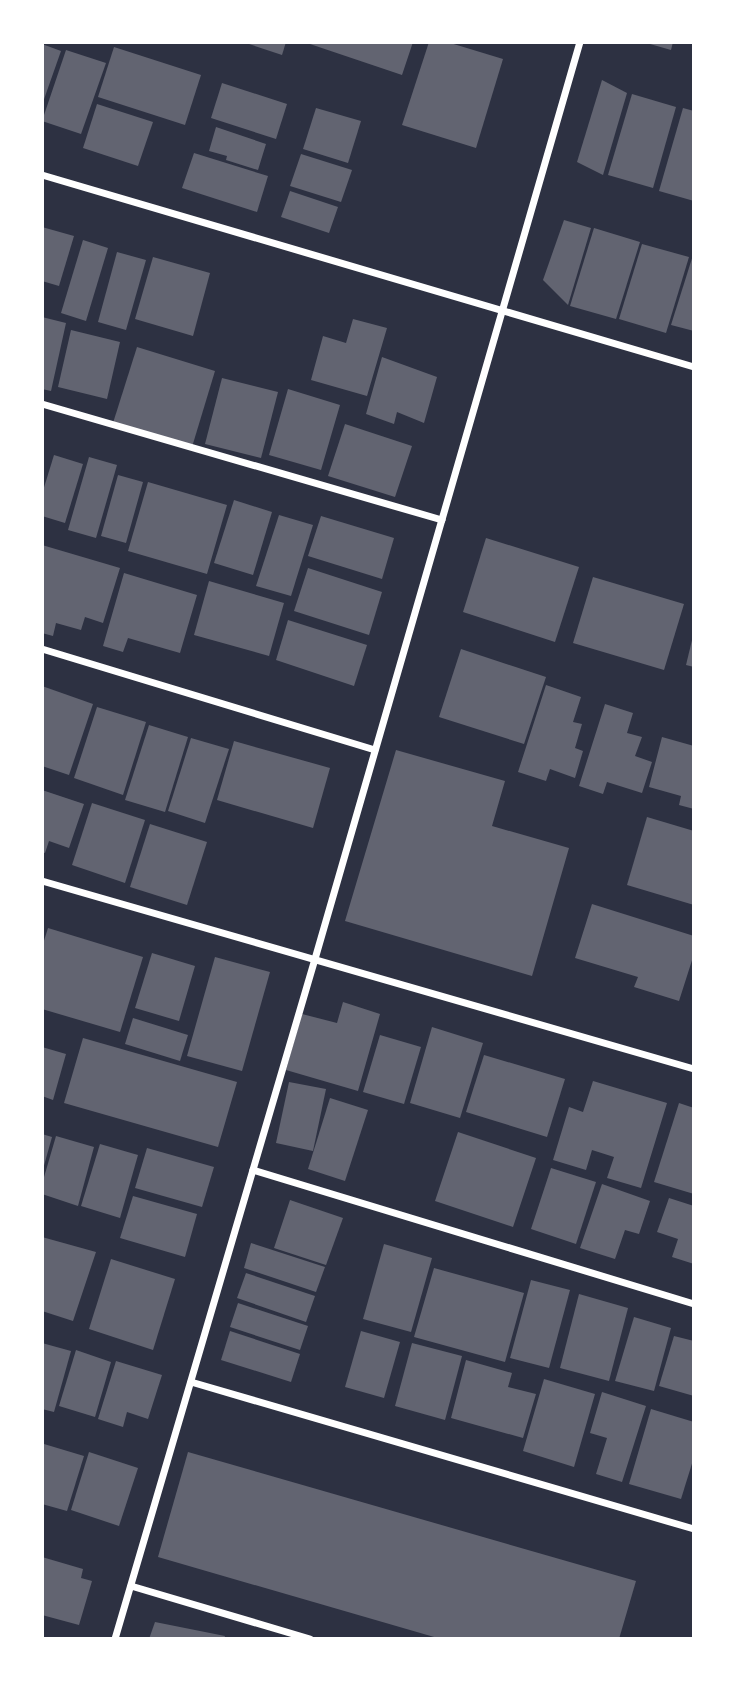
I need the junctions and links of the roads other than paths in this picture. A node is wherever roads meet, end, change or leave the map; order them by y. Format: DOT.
graph roads {
  1 [pos="580,42"];
  2 [pos="42,175"];
  3 [pos="503,309"];
  4 [pos="694,367"];
  5 [pos="42,404"];
  6 [pos="442,520"];
  7 [pos="42,649"];
  8 [pos="375,750"];
  9 [pos="42,881"];
  10 [pos="315,959"];
  11 [pos="694,1069"];
  12 [pos="253,1170"];
  13 [pos="694,1304"];
  14 [pos="191,1382"];
  15 [pos="694,1529"];
  16 [pos="131,1586"];
  17 [pos="115,1639"];
  18 [pos="310,1639"];
  1 -- 3 [label="street"];
  2 -- 3 [label="street"];
  3 -- 4 [label="street"];
  3 -- 6 [label="street"];
  5 -- 6 [label="street"];
  6 -- 8 [label="street"];
  7 -- 8 [label="street"];
  8 -- 10 [label="street"];
  9 -- 10 [label="street"];
  10 -- 11 [label="street"];
  10 -- 12 [label="street"];
  12 -- 13 [label="street"];
  12 -- 14 [label="street"];
  14 -- 15 [label="street"];
  14 -- 16 [label="street"];
  16 -- 17 [label="street"];
  16 -- 18 [label="street"];
}
